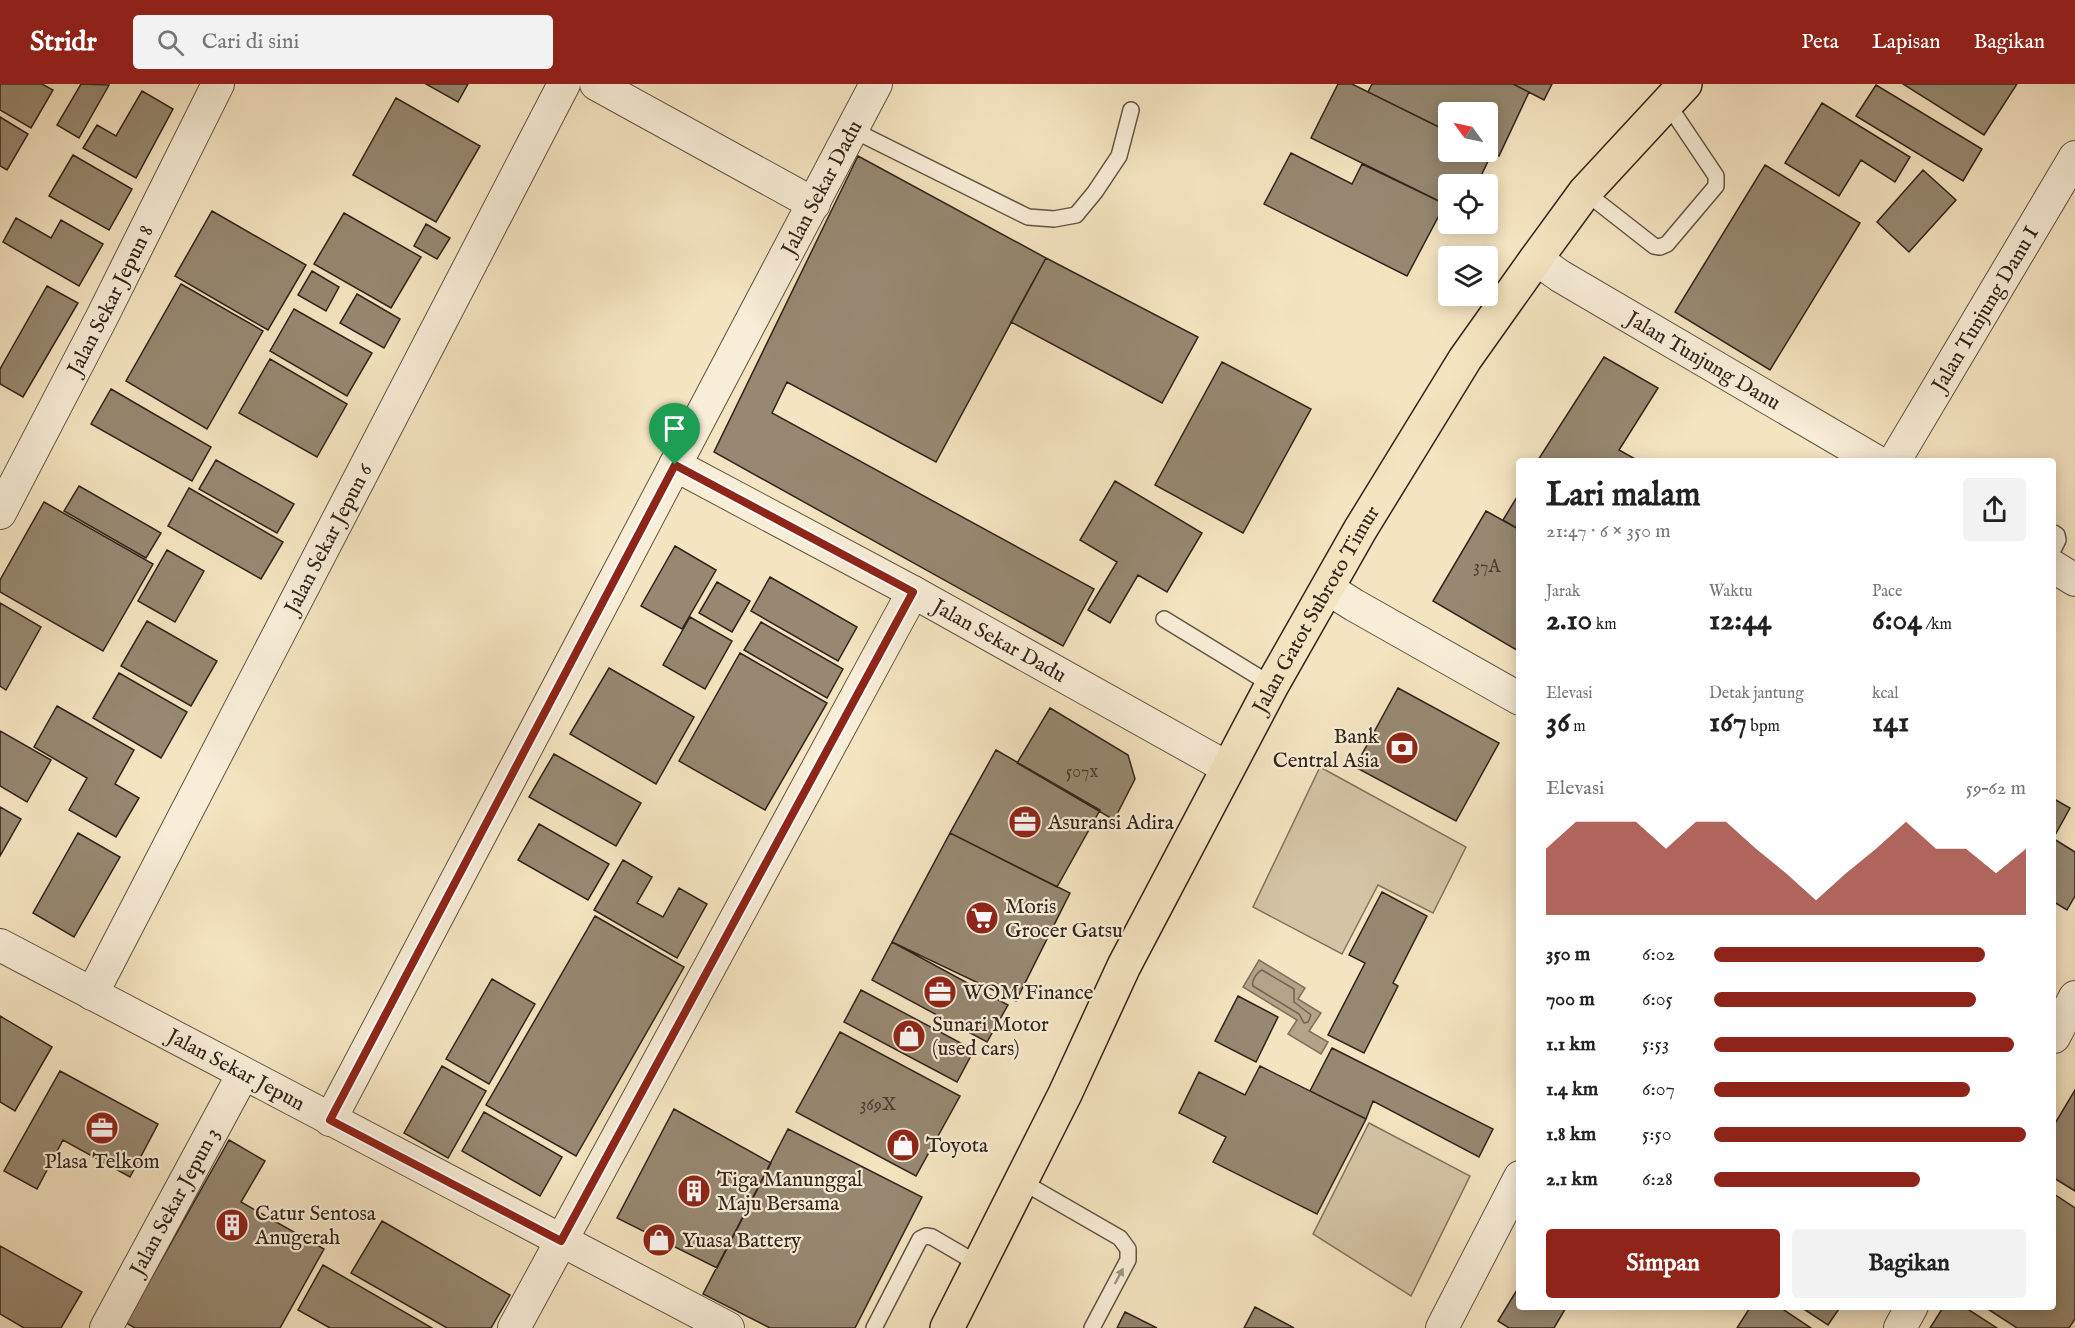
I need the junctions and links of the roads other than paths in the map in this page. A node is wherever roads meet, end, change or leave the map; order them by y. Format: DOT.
graph roads {
  1 [pos="218,84"];
  2 [pos="564,84"];
  3 [pos="596,84"];
  4 [pos="876,84"];
  5 [pos="1676,94"];
  6 [pos="1131,111"];
  7 [pos="853,130"];
  8 [pos="2075,157"];
  9 [pos="1585,192"];
  10 [pos="814,204"];
  11 [pos="1536,259"];
  12 [pos="1871,458"];
  13 [pos="1896,458"];
  14 [pos="675,465"];
  15 [pos="0,513"];
  16 [pos="2056,568"];
  17 [pos="2075,580"];
  18 [pos="1327,588"];
  19 [pos="913,592"];
  20 [pos="1164,619"];
  21 [pos="1272,685"];
  22 [pos="1516,697"];
  23 [pos="1228,768"];
  24 [pos="0,945"];
  25 [pos="92,994"];
  26 [pos="2068,1005"];
  27 [pos="2056,1032"];
  28 [pos="243,1074"];
  29 [pos="330,1120"];
  30 [pos="1021,1181"];
  31 [pos="1516,1185"];
  32 [pos="561,1241"];
  33 [pos="980,1265"];
  34 [pos="1909,1310"];
  35 [pos="106,1328"];
  36 [pos="514,1328"];
  37 [pos="728,1328"];
  38 [pos="874,1328"];
  39 [pos="947,1328"];
  40 [pos="1092,1328"];
  41 [pos="1442,1328"];
  42 [pos="1900,1328"];
  1 -- 15 [label="street, Jalan Sekar Jepun 8"];
  2 -- 25 [label="street, Jalan Sekar Jepun 6"];
  3 -- 10 [label="street"];
  4 -- 7 [label="street, Jalan Sekar Dadu"];
  5 -- 9 [label="highway, Jalan Gatot Subroto Timur"];
  5 -- 9 [label="lane"];
  6 -- 7 [label="lane"];
  7 -- 10 [label="street, Jalan Sekar Dadu"];
  8 -- 13 [label="street, Jalan Tunjung Danu I"];
  9 -- 11 [label="highway, Jalan Gatot Subroto Timur"];
  10 -- 14 [label="street, Jalan Sekar Dadu"];
  11 -- 12 [label="street, Jalan Tunjung Danu"];
  11 -- 18 [label="highway, Jalan Gatot Subroto Timur"];
  14 -- 19 [label="street, Jalan Sekar Dadu"];
  14 -- 29 [label="street"];
  16 -- 17 [label="street"];
  18 -- 21 [label="highway, Jalan Gatot Subroto Timur"];
  18 -- 22 [label="street"];
  19 -- 23 [label="street, Jalan Sekar Dadu"];
  19 -- 32 [label="street"];
  20 -- 21 [label="lane"];
  21 -- 23 [label="highway, Jalan Gatot Subroto Timur"];
  23 -- 30 [label="highway, Jalan Gatot Subroto Timur"];
  24 -- 25 [label="street, Jalan Sekar Jepun"];
  25 -- 28 [label="street, Jalan Sekar Jepun"];
  26 -- 27 [label="street"];
  28 -- 29 [label="street, Jalan Sekar Jepun"];
  28 -- 35 [label="street, Jalan Sekar Jepun 3"];
  29 -- 32 [label="street, Jalan Sekar Jepun"];
  30 -- 33 [label="highway, Jalan Gatot Subroto Timur"];
  40 -- 30 [label="lane, one-way"];
  31 -- 41 [label="street"];
  32 -- 36 [label="street"];
  32 -- 37 [label="street, Jalan Sekar Jepun"];
  33 -- 38 [label="lane"];
  33 -- 39 [label="highway, Jalan Gatot Subroto Timur"];
  34 -- 42 [label="street"];
}
